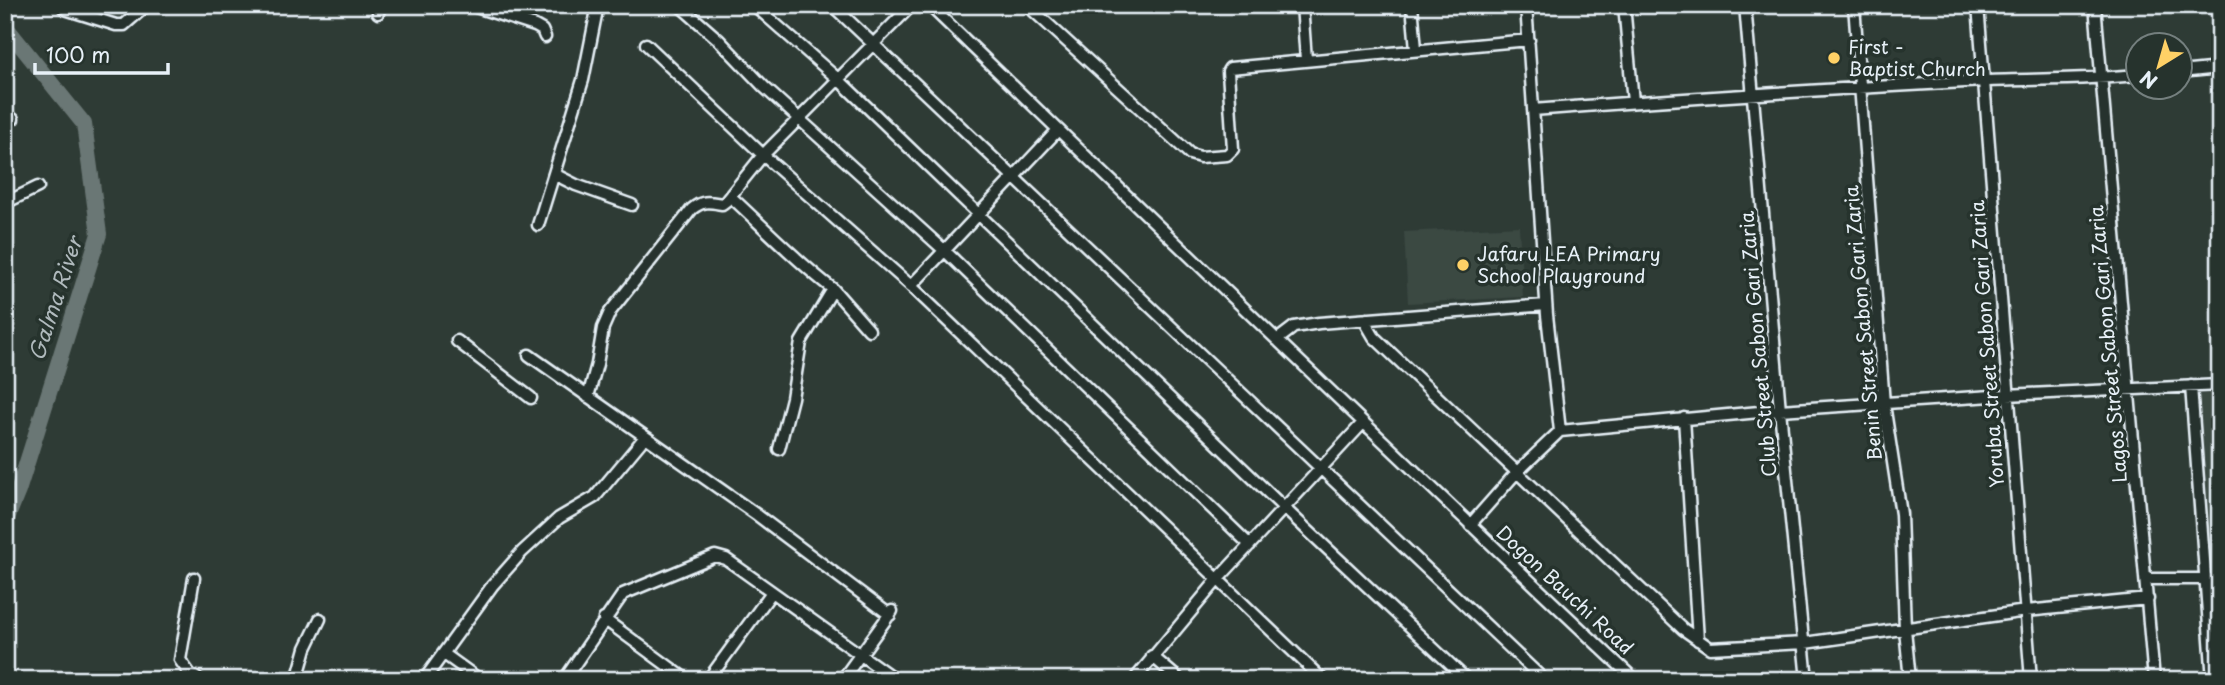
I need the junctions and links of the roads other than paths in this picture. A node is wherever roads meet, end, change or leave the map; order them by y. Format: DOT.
graph roads {
  1 [pos="61,5"];
  2 [pos="147,5"];
  3 [pos="470,5"];
  4 [pos="598,5"];
  5 [pos="678,5"];
  6 [pos="754,5"];
  7 [pos="832,5"];
  8 [pos="912,5"];
  9 [pos="929,5"];
  10 [pos="1027,5"];
  11 [pos="1303,5"];
  12 [pos="1412,5"];
  13 [pos="1526,5"];
  14 [pos="1624,5"];
  15 [pos="1745,5"];
  16 [pos="1854,5"];
  17 [pos="1978,5"];
  18 [pos="2095,5"];
  19 [pos="545,37"];
  20 [pos="1529,40"];
  21 [pos="646,44"];
  22 [pos="873,45"];
  23 [pos="1416,49"];
  24 [pos="1306,60"];
  25 [pos="2220,68"];
  26 [pos="2194,71"];
  27 [pos="2124,76"];
  28 [pos="2102,79"];
  29 [pos="839,80"];
  30 [pos="1986,81"];
  31 [pos="1861,89"];
  32 [pos="1753,95"];
  33 [pos="1633,102"];
  34 [pos="1533,110"];
  35 [pos="800,119"];
  36 [pos="1058,130"];
  37 [pos="763,155"];
  38 [pos="554,174"];
  39 [pos="1016,177"];
  40 [pos="38,187"];
  41 [pos="730,196"];
  42 [pos="5,203"];
  43 [pos="632,205"];
  44 [pos="980,214"];
  45 [pos="538,225"];
  46 [pos="945,251"];
  47 [pos="911,286"];
  48 [pos="833,289"];
  49 [pos="1546,305"];
  50 [pos="1367,319"];
  51 [pos="869,330"];
  52 [pos="1277,340"];
  53 [pos="457,341"];
  54 [pos="529,355"];
  55 [pos="2220,385"];
  56 [pos="2191,386"];
  57 [pos="2129,390"];
  58 [pos="2007,395"];
  59 [pos="588,397"];
  60 [pos="531,398"];
  61 [pos="1884,404"];
  62 [pos="1780,410"];
  63 [pos="1684,418"];
  64 [pos="1362,424"];
  65 [pos="1560,432"];
  66 [pos="645,437"];
  67 [pos="779,449"];
  68 [pos="1322,467"];
  69 [pos="1516,473"];
  70 [pos="1284,508"];
  71 [pos="1470,525"];
  72 [pos="1250,545"];
  73 [pos="194,578"];
  74 [pos="1219,578"];
  75 [pos="2146,579"];
  76 [pos="2220,579"];
  77 [pos="2205,580"];
  78 [pos="772,592"];
  79 [pos="2148,599"];
  80 [pos="2026,611"];
  81 [pos="320,619"];
  82 [pos="604,619"];
  83 [pos="1905,629"];
  84 [pos="1698,640"];
  85 [pos="1805,643"];
  86 [pos="444,654"];
  87 [pos="860,654"];
  88 [pos="1153,656"];
  89 [pos="189,677"];
  90 [pos="201,680"];
  91 [pos="297,680"];
  92 [pos="424,680"];
  93 [pos="480,680"];
  94 [pos="564,680"];
  95 [pos="687,680"];
  96 [pos="708,680"];
  97 [pos="842,680"];
  98 [pos="896,680"];
  99 [pos="1134,680"];
  100 [pos="1180,680"];
  101 [pos="1323,680"];
  102 [pos="1467,680"];
  103 [pos="1544,680"];
  104 [pos="1635,680"];
  105 [pos="1807,680"];
  106 [pos="1910,680"];
  107 [pos="2031,680"];
  108 [pos="2154,680"];
  109 [pos="2213,680"];
  1 -- 2 [label="street"];
  3 -- 19 [label="street"];
  4 -- 38 [label="street"];
  5 -- 35 [label="street"];
  6 -- 29 [label="street"];
  7 -- 22 [label="street"];
  8 -- 22 [label="street"];
  9 -- 36 [label="street, Dogon Bauchi Road"];
  10 -- 24 [label="street"];
  11 -- 24 [label="street"];
  12 -- 23 [label="street"];
  13 -- 20 [label="street"];
  14 -- 33 [label="street"];
  15 -- 32 [label="street, Club Street Sabon Gari Zaria"];
  16 -- 31 [label="street, Benin Street Sabon Gari Zaria"];
  17 -- 30 [label="street, Yoruba Street Sabon Gari Zaria"];
  18 -- 28 [label="street, Lagos Street Sabon Gari Zaria"];
  20 -- 23 [label="street"];
  20 -- 34 [label="street"];
  21 -- 37 [label="street"];
  22 -- 29 [label="street"];
  22 -- 39 [label="street"];
  23 -- 24 [label="street"];
  25 -- 26 [label="street"];
  27 -- 28 [label="street"];
  28 -- 30 [label="street"];
  28 -- 57 [label="street, Lagos Street Sabon Gari Zaria"];
  29 -- 35 [label="street"];
  29 -- 44 [label="street"];
  30 -- 31 [label="street"];
  30 -- 58 [label="street, Yoruba Street Sabon Gari Zaria"];
  31 -- 32 [label="street"];
  31 -- 61 [label="street, Benin Street Sabon Gari Zaria"];
  32 -- 33 [label="street"];
  32 -- 62 [label="street, Club Street Sabon Gari Zaria"];
  33 -- 34 [label="street"];
  34 -- 49 [label="street"];
  35 -- 37 [label="street"];
  35 -- 46 [label="street"];
  36 -- 39 [label="street"];
  36 -- 52 [label="street, Dogon Bauchi Road"];
  37 -- 41 [label="street"];
  37 -- 47 [label="street"];
  38 -- 43 [label="street"];
  38 -- 45 [label="street"];
  39 -- 44 [label="street"];
  39 -- 68 [label="street"];
  40 -- 42 [label="street"];
  41 -- 48 [label="street"];
  41 -- 59 [label="street"];
  44 -- 46 [label="street"];
  44 -- 70 [label="street"];
  46 -- 47 [label="street"];
  46 -- 72 [label="street"];
  47 -- 74 [label="street"];
  48 -- 51 [label="street"];
  48 -- 67 [label="street"];
  49 -- 50 [label="street"];
  49 -- 65 [label="street"];
  50 -- 52 [label="street"];
  50 -- 69 [label="street"];
  52 -- 64 [label="street, Dogon Bauchi Road"];
  53 -- 60 [label="street"];
  54 -- 59 [label="street"];
  55 -- 56 [label="street"];
  56 -- 57 [label="street"];
  56 -- 77 [label="street"];
  57 -- 58 [label="street"];
  57 -- 75 [label="street, Lagos Street Sabon Gari Zaria"];
  58 -- 61 [label="street"];
  58 -- 80 [label="street, Yoruba Street Sabon Gari Zaria"];
  59 -- 66 [label="street"];
  61 -- 62 [label="street"];
  61 -- 83 [label="street, Benin Street Sabon Gari Zaria"];
  62 -- 63 [label="street"];
  62 -- 85 [label="street, Club Street Sabon Gari Zaria"];
  63 -- 65 [label="street"];
  63 -- 84 [label="street"];
  64 -- 68 [label="street"];
  64 -- 71 [label="street, Dogon Bauchi Road"];
  65 -- 69 [label="street"];
  66 -- 86 [label="street"];
  66 -- 87 [label="street"];
  68 -- 70 [label="street"];
  68 -- 103 [label="street"];
  69 -- 71 [label="street"];
  69 -- 84 [label="street"];
  70 -- 72 [label="street"];
  70 -- 102 [label="street"];
  71 -- 104 [label="street, Dogon Bauchi Road"];
  72 -- 74 [label="street"];
  73 -- 89 [label="street"];
  74 -- 88 [label="street"];
  74 -- 101 [label="street"];
  75 -- 77 [label="street"];
  75 -- 79 [label="street, Lagos Street Sabon Gari Zaria"];
  76 -- 77 [label="street"];
  77 -- 109 [label="street"];
  78 -- 82 [label="street"];
  78 -- 87 [label="street"];
  78 -- 96 [label="street"];
  79 -- 80 [label="street"];
  79 -- 108 [label="street, Lagos Street Sabon Gari Zaria"];
  80 -- 83 [label="street"];
  80 -- 107 [label="street, Yoruba Street Sabon Gari Zaria"];
  81 -- 91 [label="street"];
  82 -- 94 [label="street"];
  82 -- 95 [label="street"];
  83 -- 85 [label="street"];
  83 -- 106 [label="street, Benin Street Sabon Gari Zaria"];
  84 -- 85 [label="street"];
  85 -- 105 [label="street, Club Street Sabon Gari Zaria"];
  86 -- 92 [label="street"];
  86 -- 93 [label="street"];
  87 -- 97 [label="street"];
  87 -- 98 [label="street"];
  88 -- 99 [label="street"];
  88 -- 100 [label="street"];
  89 -- 90 [label="street"];
}
